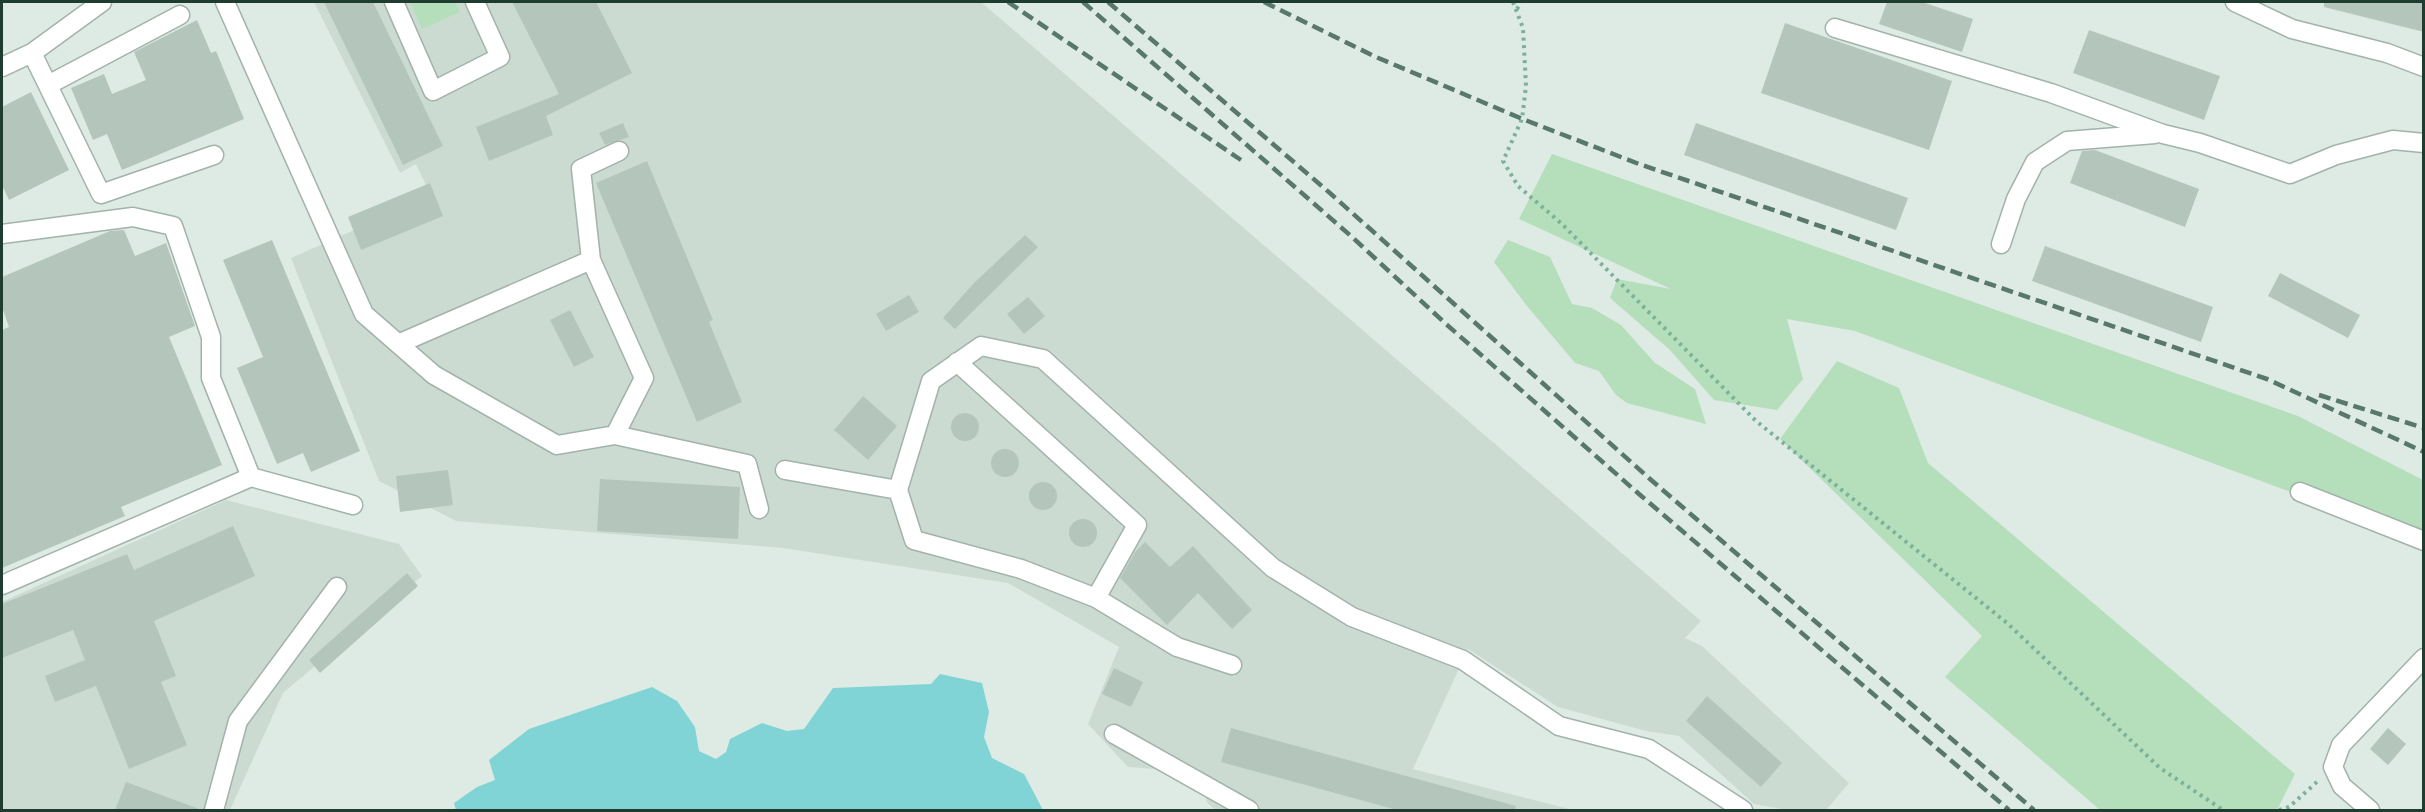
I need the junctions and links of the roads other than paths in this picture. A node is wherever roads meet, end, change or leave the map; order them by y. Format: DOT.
graph roads {
  1 [pos="102,2"];
  2 [pos="225,2"];
  3 [pos="394,2"];
  4 [pos="475,2"];
  5 [pos="2235,2"];
  6 [pos="180,15"];
  7 [pos="1835,28"];
  8 [pos="32,52"];
  9 [pos="2,67"];
  10 [pos="2424,68"];
  11 [pos="48,85"];
  12 [pos="2163,134"];
  13 [pos="2424,143"];
  14 [pos="619,151"];
  15 [pos="214,155"];
  16 [pos="2,234"];
  17 [pos="2001,244"];
  18 [pos="591,260"];
  19 [pos="398,344"];
  20 [pos="957,362"];
  21 [pos="615,435"];
  22 [pos="785,470"];
  23 [pos="251,477"];
  24 [pos="898,490"];
  25 [pos="2300,492"];
  26 [pos="353,505"];
  27 [pos="759,509"];
  28 [pos="2424,541"];
  29 [pos="2,585"];
  30 [pos="337,587"];
  31 [pos="1096,598"];
  32 [pos="2424,658"];
  33 [pos="1232,665"];
  34 [pos="1114,734"];
  35 [pos="214,810"];
  36 [pos="1249,810"];
  37 [pos="1743,810"];
  38 [pos="2370,810"];
  1 -- 8 [label="street"];
  2 -- 19 [label="street"];
  3 -- 4 [label="street"];
  5 -- 10 [label="street"];
  6 -- 11 [label="street"];
  7 -- 12 [label="street"];
  8 -- 9 [label="street"];
  8 -- 11 [label="street"];
  11 -- 15 [label="street"];
  12 -- 13 [label="street"];
  12 -- 17 [label="street"];
  14 -- 18 [label="street"];
  16 -- 23 [label="street"];
  18 -- 19 [label="street"];
  18 -- 21 [label="street"];
  19 -- 21 [label="street"];
  20 -- 24 [label="street"];
  20 -- 31 [label="street"];
  20 -- 37 [label="street"];
  21 -- 27 [label="street"];
  22 -- 24 [label="street"];
  23 -- 26 [label="street"];
  23 -- 29 [label="street"];
  24 -- 31 [label="street"];
  25 -- 28 [label="street"];
  30 -- 35 [label="street"];
  31 -- 33 [label="street"];
  32 -- 38 [label="street"];
  34 -- 36 [label="street"];
}
